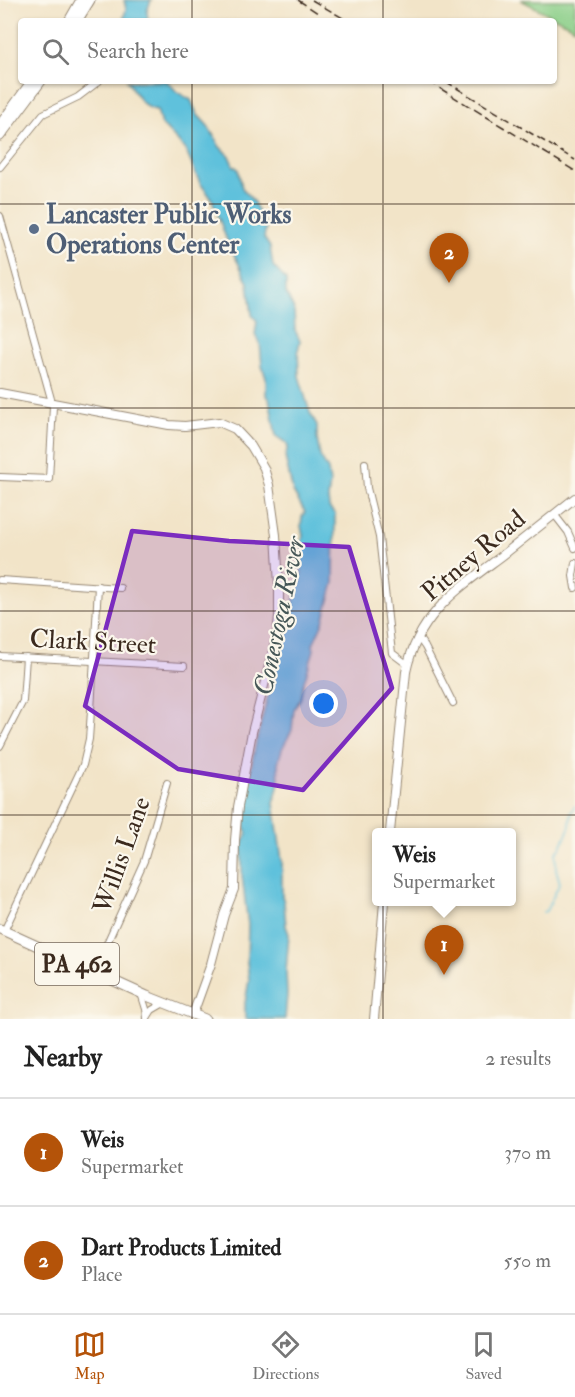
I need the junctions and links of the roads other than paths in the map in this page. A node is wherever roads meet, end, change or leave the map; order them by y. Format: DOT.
graph roads {
  1 [pos="81,0"];
  2 [pos="90,0"];
  3 [pos="71,18"];
  4 [pos="79,18"];
  5 [pos="30,84"];
  6 [pos="39,84"];
  7 [pos="95,84"];
  8 [pos="0,125"];
  9 [pos="0,136"];
  10 [pos="0,167"];
  11 [pos="0,216"];
  12 [pos="0,393"];
  13 [pos="52,403"];
  14 [pos="366,463"];
  15 [pos="0,477"];
  16 [pos="575,498"];
  17 [pos="554,514"];
  18 [pos="575,548"];
  19 [pos="575,563"];
  20 [pos="0,580"];
  21 [pos="98,586"];
  22 [pos="120,588"];
  23 [pos="575,588"];
  24 [pos="418,637"];
  25 [pos="0,656"];
  26 [pos="26,657"];
  27 [pos="94,661"];
  28 [pos="408,665"];
  29 [pos="184,666"];
  30 [pos="453,703"];
  31 [pos="0,746"];
  32 [pos="167,783"];
  33 [pos="390,828"];
  34 [pos="384,906"];
  35 [pos="2,930"];
  36 [pos="94,972"];
  37 [pos="141,993"];
  38 [pos="164,1003"];
  39 [pos="193,1014"];
  40 [pos="146,1019"];
  41 [pos="205,1019"];
  42 [pos="374,1019"];
  1 -- 3 [label="main road"];
  2 -- 4 [label="main road"];
  5 -- 8 [label="main road"];
  6 -- 9 [label="main road"];
  7 -- 10 [label="street"];
  11 -- 13 [label="street"];
  12 -- 13 [label="street"];
  13 -- 15 [label="street"];
  13 -- 39 [label="street"];
  14 -- 28 [label="street"];
  16 -- 17 [label="main road, Pitney Road"];
  17 -- 18 [label="street"];
  17 -- 24 [label="main road, Pitney Road"];
  19 -- 23 [label="street"];
  20 -- 21 [label="street"];
  21 -- 22 [label="street"];
  21 -- 27 [label="street"];
  24 -- 28 [label="main road, Pitney Road"];
  24 -- 30 [label="street"];
  25 -- 26 [label="street, Clark Street"];
  26 -- 27 [label="street, Clark Street"];
  26 -- 31 [label="street"];
  27 -- 29 [label="street, Clark Street"];
  27 -- 35 [label="street"];
  28 -- 33 [label="main road, Pitney Road"];
  32 -- 36 [label="street, Willis Lane"];
  34 -- 42 [label="main road"];
  35 -- 36 [label="main road, PA 462"];
  36 -- 37 [label="main road, PA 462"];
  37 -- 38 [label="main road, PA 462"];
  37 -- 40 [label="street"];
  38 -- 39 [label="main road, PA 462"];
  38 -- 40 [label="street"];
  39 -- 41 [label="main road, PA 462"];
}
